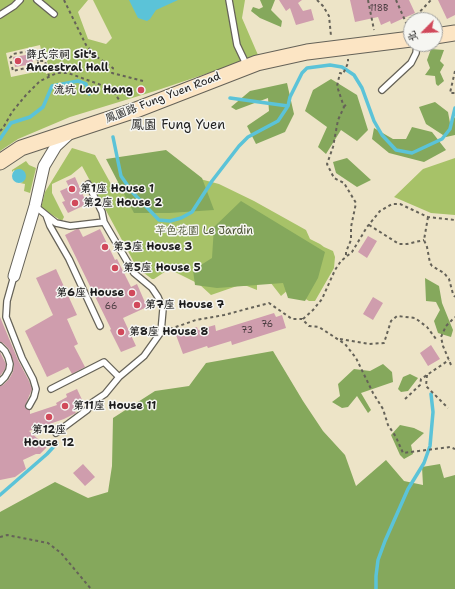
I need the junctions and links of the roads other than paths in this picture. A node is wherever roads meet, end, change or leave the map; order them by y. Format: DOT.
graph roads {
  1 [pos="20,0"];
  2 [pos="37,0"];
  3 [pos="229,0"];
  4 [pos="54,14"];
  5 [pos="0,15"];
  6 [pos="403,33"];
  7 [pos="455,33"];
  8 [pos="443,35"];
  9 [pos="416,52"];
  10 [pos="247,66"];
  11 [pos="382,90"];
  12 [pos="74,130"];
  13 [pos="0,162"];
  14 [pos="88,184"];
  15 [pos="35,206"];
  16 [pos="46,215"];
  17 [pos="104,222"];
  18 [pos="14,276"];
  19 [pos="100,326"];
  20 [pos="0,346"];
  21 [pos="119,377"];
  22 [pos="0,382"];
  23 [pos="51,390"];
  24 [pos="29,406"];
  25 [pos="56,433"];
  1 -- 5 [label="lane"];
  2 -- 4 [label="lane"];
  3 -- 10 [label="lane"];
  6 -- 10 [label="street, 鳳園路 Fung Yuen Road"];
  7 -- 8 [label="street"];
  9 -- 11 [label="lane"];
  10 -- 12 [label="street, 鳳園路 Fung Yuen Road"];
  12 -- 13 [label="street"];
  12 -- 15 [label="street, 鳳園路 Fung Yuen Road"];
  14 -- 17 [label="lane"];
  15 -- 16 [label="lane"];
  15 -- 18 [label="street, 鳳園路 Fung Yuen Road"];
  16 -- 17 [label="lane"];
  16 -- 19 [label="lane"];
  17 -- 21 [label="lane"];
  18 -- 24 [label="lane"];
  20 -- 22 [label="lane"];
  21 -- 23 [label="lane"];
  21 -- 25 [label="lane"];
}
